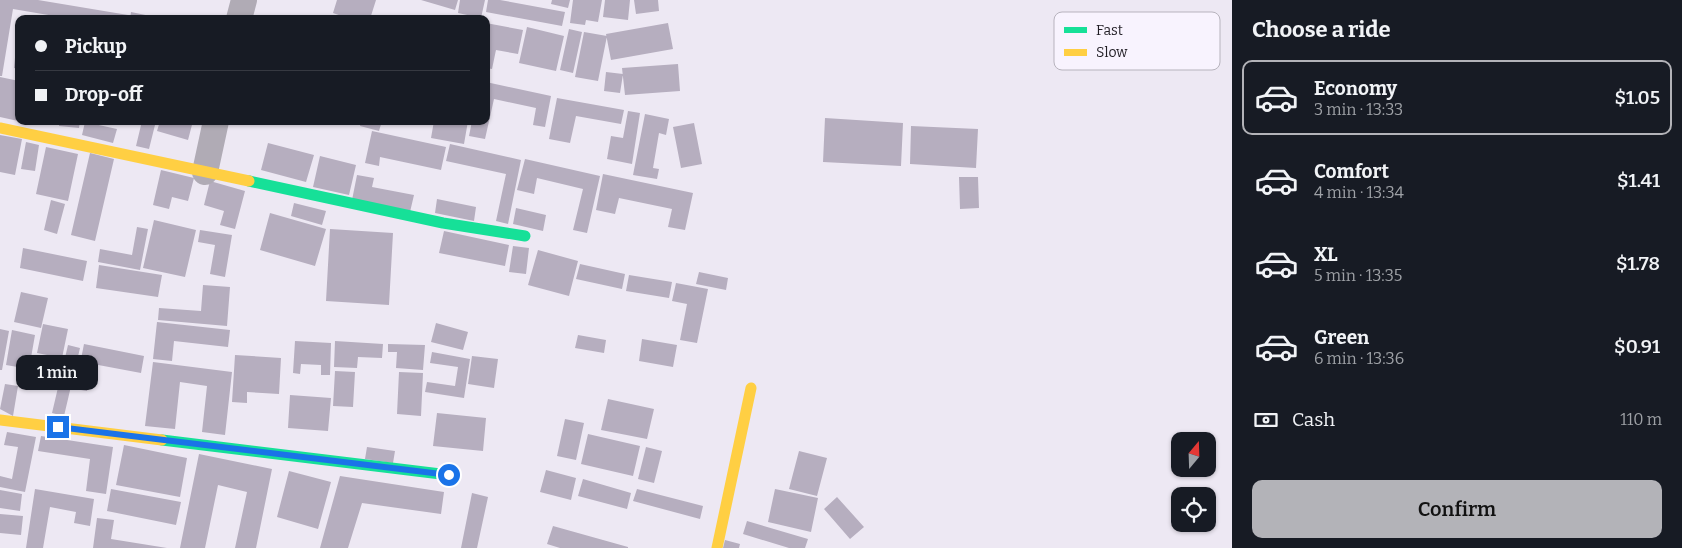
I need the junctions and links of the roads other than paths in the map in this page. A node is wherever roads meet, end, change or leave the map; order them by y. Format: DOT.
graph roads {
  1 [pos="244,0"];
  2 [pos="240,15"];
  3 [pos="215,125"];
  4 [pos="0,128"];
  5 [pos="205,172"];
  6 [pos="526,236"];
  7 [pos="752,388"];
  8 [pos="0,420"];
  9 [pos="449,475"];
  10 [pos="717,548"];
  1 -- 2 [label="street"];
  3 -- 5 [label="street"];
  4 -- 5 [label="street"];
  5 -- 6 [label="street"];
  7 -- 10 [label="street"];
  8 -- 9 [label="street"];
}
